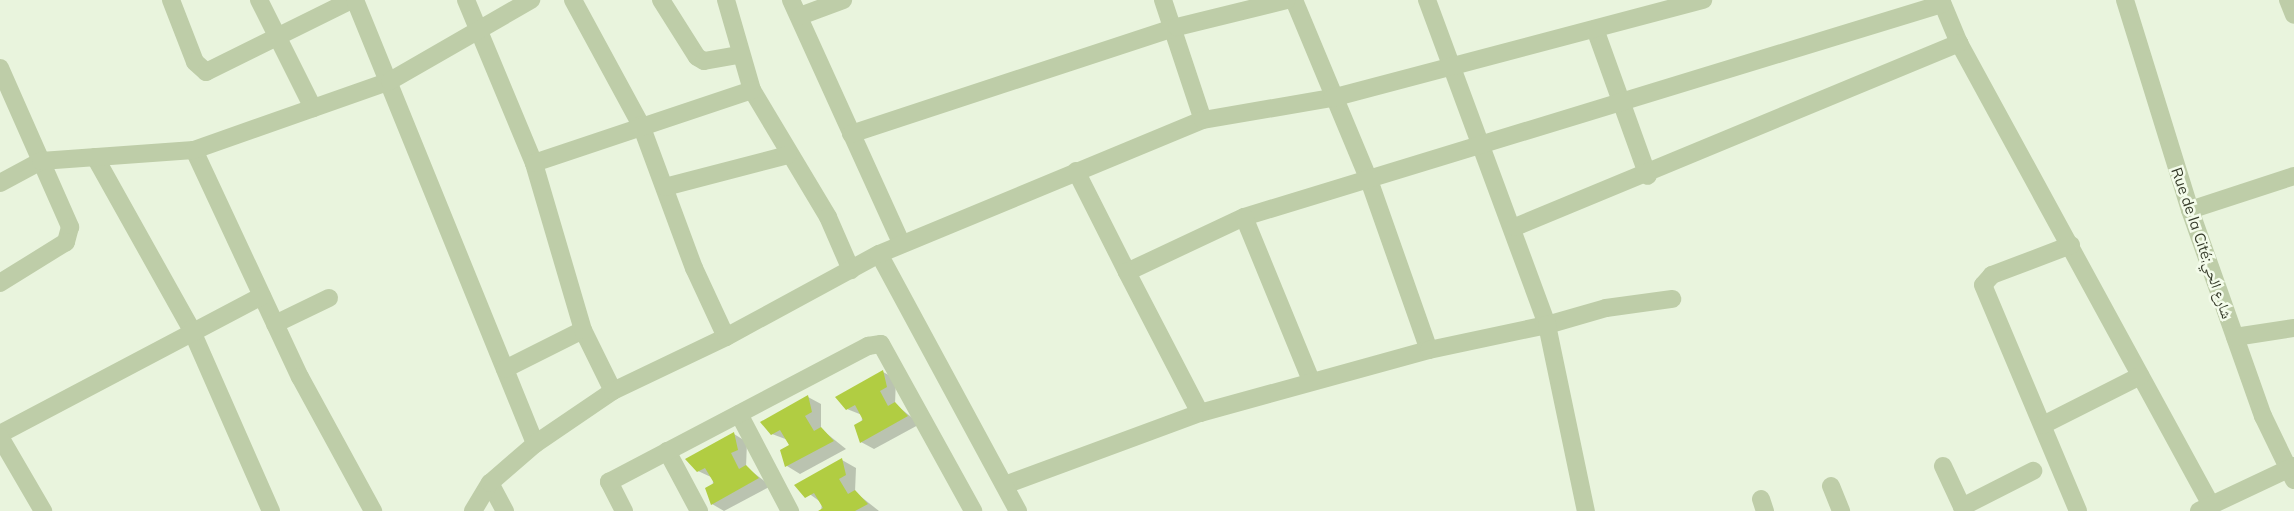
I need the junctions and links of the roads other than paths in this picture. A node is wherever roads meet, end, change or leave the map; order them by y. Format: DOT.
graph roads {
  1 [pos="171,0"];
  2 [pos="259,0"];
  3 [pos="353,0"];
  4 [pos="466,0"];
  5 [pos="531,0"];
  6 [pos="573,0"];
  7 [pos="661,0"];
  8 [pos="726,0"];
  9 [pos="791,0"];
  10 [pos="843,0"];
  11 [pos="1163,0"];
  12 [pos="1287,0"];
  13 [pos="1294,0"];
  14 [pos="1427,0"];
  15 [pos="1702,0"];
  16 [pos="2125,0"];
  17 [pos="2288,0"];
  18 [pos="1942,2"];
  19 [pos="2294,15"];
  20 [pos="800,16"];
  21 [pos="478,27"];
  22 [pos="1176,27"];
  23 [pos="1595,29"];
  24 [pos="276,36"];
  25 [pos="1959,43"];
  26 [pos="739,55"];
  27 [pos="1454,67"];
  28 [pos="0,68"];
  29 [pos="390,81"];
  30 [pos="752,90"];
  31 [pos="1332,98"];
  32 [pos="1620,99"];
  33 [pos="314,108"];
  34 [pos="1203,120"];
  35 [pos="641,125"];
  36 [pos="851,134"];
  37 [pos="1484,143"];
  38 [pos="194,150"];
  39 [pos="788,155"];
  40 [pos="95,157"];
  41 [pos="41,161"];
  42 [pos="534,164"];
  43 [pos="1076,171"];
  44 [pos="1648,176"];
  45 [pos="2294,176"];
  46 [pos="1370,180"];
  47 [pos="0,183"];
  48 [pos="664,187"];
  49 [pos="2190,210"];
  50 [pos="1244,217"];
  51 [pos="1515,227"];
  52 [pos="901,243"];
  53 [pos="2071,245"];
  54 [pos="879,254"];
  55 [pos="851,270"];
  56 [pos="1127,272"];
  57 [pos="0,283"];
  58 [pos="262,296"];
  59 [pos="329,297"];
  60 [pos="1672,299"];
  61 [pos="275,324"];
  62 [pos="1547,325"];
  63 [pos="2294,328"];
  64 [pos="191,329"];
  65 [pos="583,330"];
  66 [pos="2235,337"];
  67 [pos="726,338"];
  68 [pos="1429,350"];
  69 [pos="505,369"];
  70 [pos="2140,376"];
  71 [pos="1311,380"];
  72 [pos="613,391"];
  73 [pos="1200,413"];
  74 [pos="739,414"];
  75 [pos="2043,425"];
  76 [pos="0,435"];
  77 [pos="535,444"];
  78 [pos="668,451"];
  79 [pos="1943,466"];
  80 [pos="2033,471"];
  81 [pos="2292,472"];
  82 [pos="490,483"];
  83 [pos="1005,485"];
  84 [pos="1830,486"];
  85 [pos="2205,508"];
  86 [pos="1964,509"];
  87 [pos="43,511"];
  88 [pos="271,511"];
  89 [pos="373,511"];
  90 [pos="473,511"];
  91 [pos="505,511"];
  92 [pos="624,511"];
  93 [pos="699,511"];
  94 [pos="790,511"];
  95 [pos="973,511"];
  96 [pos="1018,511"];
  97 [pos="1586,511"];
  98 [pos="1841,511"];
  99 [pos="2078,511"];
  1 -- 24 [label="street"];
  2 -- 24 [label="street"];
  3 -- 24 [label="street"];
  3 -- 29 [label="street"];
  4 -- 21 [label="street"];
  5 -- 21 [label="street"];
  6 -- 35 [label="street"];
  7 -- 26 [label="street"];
  8 -- 26 [label="street"];
  9 -- 20 [label="street"];
  10 -- 20 [label="street"];
  11 -- 22 [label="street"];
  12 -- 22 [label="street"];
  13 -- 31 [label="street"];
  14 -- 27 [label="street"];
  15 -- 23 [label="street"];
  16 -- 49 [label="street, Rue de la Cité;شارع الحي"];
  17 -- 19 [label="street"];
  18 -- 25 [label="street"];
  18 -- 32 [label="street"];
  20 -- 36 [label="street"];
  21 -- 29 [label="street"];
  21 -- 42 [label="street"];
  22 -- 34 [label="street"];
  22 -- 36 [label="street"];
  23 -- 27 [label="street"];
  23 -- 32 [label="street"];
  24 -- 33 [label="street"];
  25 -- 44 [label="street"];
  25 -- 53 [label="street"];
  26 -- 30 [label="street"];
  27 -- 31 [label="street"];
  27 -- 37 [label="street"];
  28 -- 41 [label="street"];
  29 -- 33 [label="street"];
  29 -- 69 [label="street"];
  30 -- 35 [label="street"];
  30 -- 39 [label="street"];
  31 -- 34 [label="street"];
  31 -- 46 [label="street"];
  32 -- 37 [label="street"];
  32 -- 44 [label="street"];
  33 -- 38 [label="street"];
  34 -- 43 [label="street"];
  35 -- 42 [label="street"];
  35 -- 48 [label="street"];
  36 -- 52 [label="street"];
  37 -- 46 [label="street"];
  37 -- 51 [label="street"];
  38 -- 40 [label="street"];
  38 -- 58 [label="street"];
  39 -- 48 [label="street"];
  39 -- 55 [label="street"];
  40 -- 41 [label="street"];
  40 -- 64 [label="street"];
  41 -- 47 [label="street"];
  41 -- 57 [label="street"];
  42 -- 65 [label="street"];
  43 -- 52 [label="street"];
  43 -- 56 [label="street"];
  44 -- 51 [label="street"];
  45 -- 49 [label="street"];
  46 -- 50 [label="street"];
  46 -- 68 [label="street"];
  48 -- 67 [label="street"];
  49 -- 66 [label="street, Rue de la Cité;شارع الحي"];
  50 -- 56 [label="street"];
  50 -- 71 [label="street"];
  51 -- 62 [label="street"];
  52 -- 54 [label="street"];
  53 -- 70 [label="street"];
  53 -- 75 [label="street"];
  54 -- 55 [label="street"];
  54 -- 83 [label="street"];
  55 -- 67 [label="street"];
  56 -- 73 [label="street"];
  58 -- 61 [label="street"];
  58 -- 64 [label="street"];
  59 -- 61 [label="street"];
  60 -- 62 [label="street"];
  61 -- 89 [label="street"];
  62 -- 68 [label="street"];
  62 -- 97 [label="street"];
  63 -- 66 [label="street"];
  64 -- 76 [label="street"];
  64 -- 88 [label="street"];
  65 -- 69 [label="street"];
  65 -- 72 [label="street"];
  66 -- 81 [label="street, Rue de la Cité;شارع الحي"];
  67 -- 72 [label="street"];
  68 -- 71 [label="street"];
  69 -- 77 [label="street"];
  70 -- 75 [label="street"];
  70 -- 85 [label="street"];
  71 -- 73 [label="street"];
  72 -- 77 [label="street"];
  73 -- 83 [label="street"];
  74 -- 78 [label="street"];
  74 -- 94 [label="street"];
  74 -- 95 [label="street"];
  75 -- 99 [label="street"];
  76 -- 87 [label="street"];
  77 -- 82 [label="street"];
  78 -- 92 [label="street"];
  78 -- 93 [label="street"];
  79 -- 86 [label="street"];
  80 -- 86 [label="street"];
  81 -- 85 [label="street"];
  82 -- 90 [label="street"];
  82 -- 91 [label="street"];
  83 -- 96 [label="street"];
  84 -- 98 [label="street"];
}
